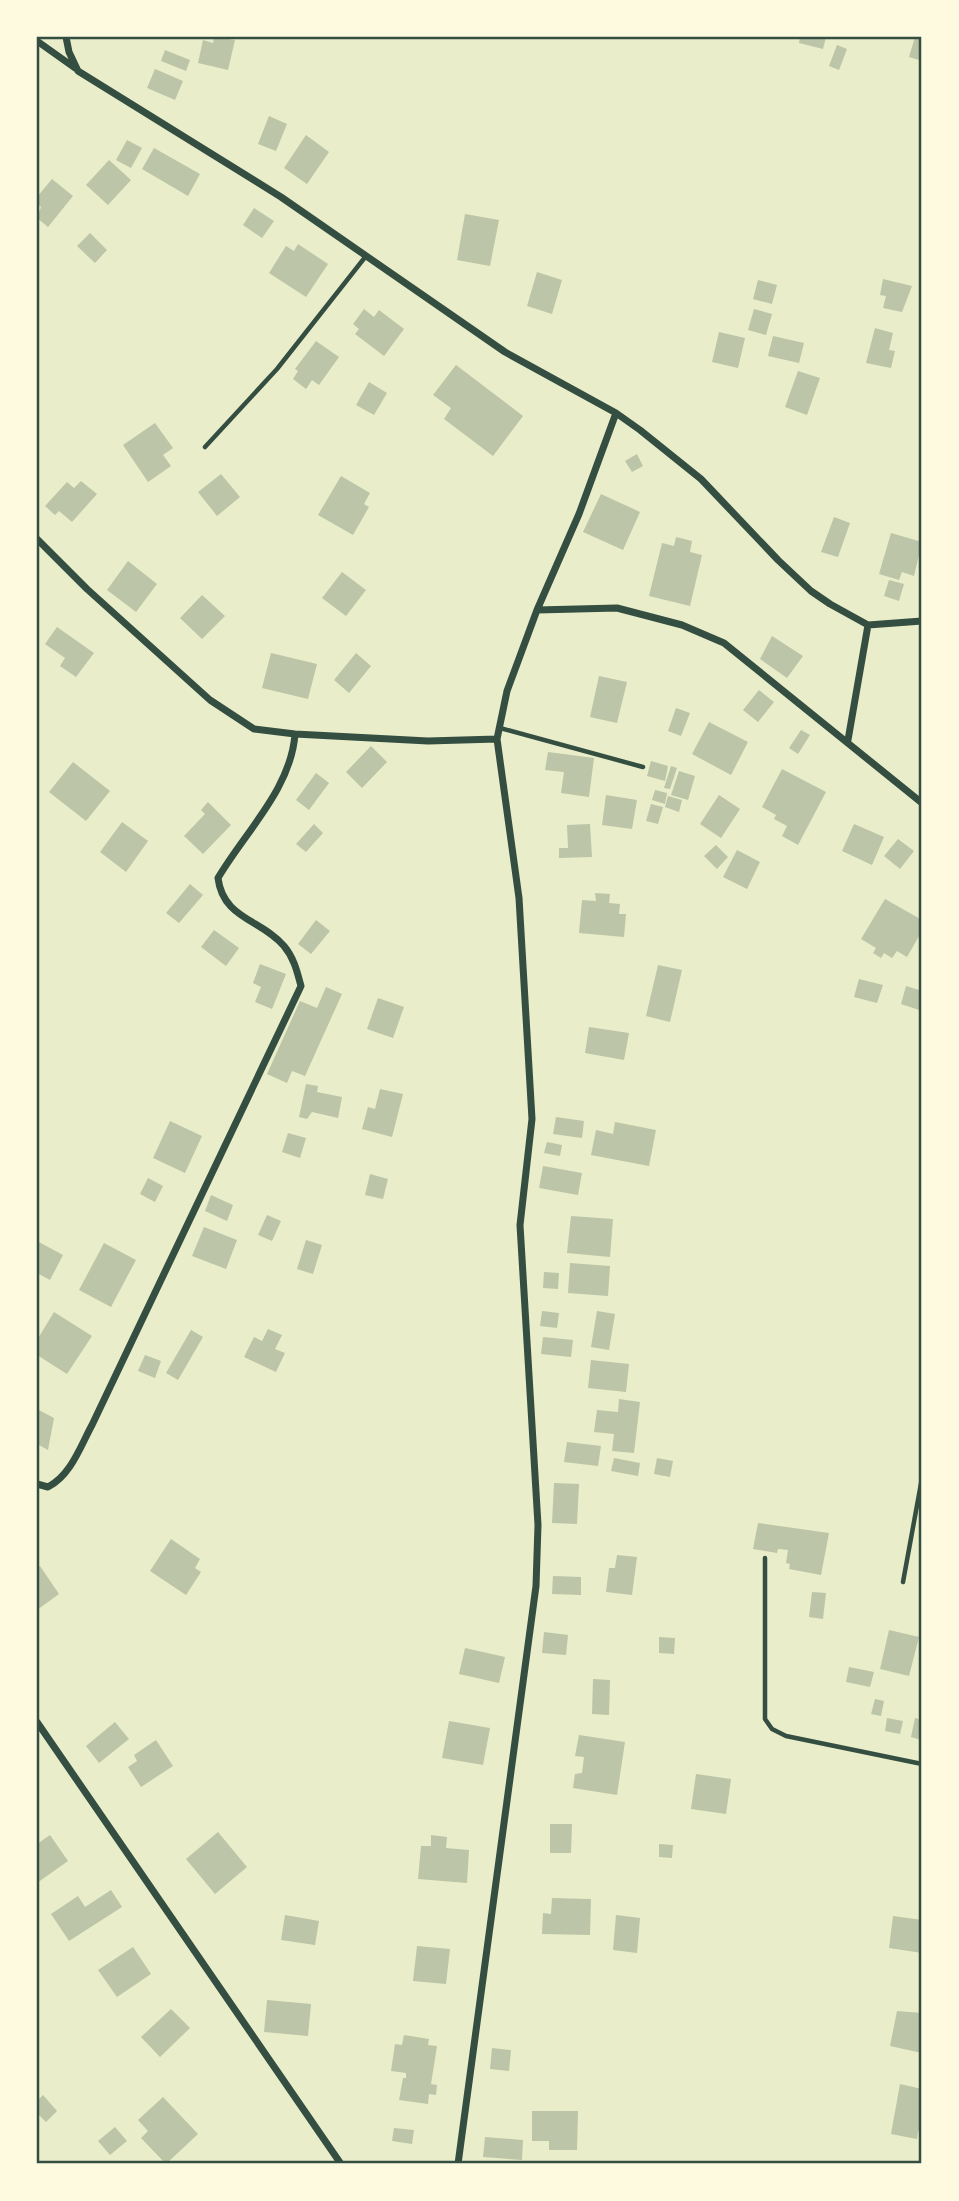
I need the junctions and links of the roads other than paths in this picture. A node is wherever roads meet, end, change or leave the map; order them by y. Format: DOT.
graph roads {
  1 [pos="41,37"];
  2 [pos="66,37"];
  3 [pos="37,41"];
  4 [pos="78,71"];
  5 [pos="367,256"];
  6 [pos="616,413"];
  7 [pos="205,447"];
  8 [pos="37,539"];
  9 [pos="537,610"];
  10 [pos="922,621"];
  11 [pos="868,625"];
  12 [pos="500,728"];
  13 [pos="295,734"];
  14 [pos="497,739"];
  15 [pos="848,740"];
  16 [pos="643,767"];
  17 [pos="922,803"];
  18 [pos="922,1478"];
  19 [pos="37,1484"];
  20 [pos="765,1558"];
  21 [pos="903,1582"];
  22 [pos="37,1722"];
  23 [pos="922,1764"];
  24 [pos="341,2164"];
  25 [pos="458,2164"];
  1 -- 3 [label="street"];
  2 -- 4 [label="street"];
  3 -- 4 [label="street"];
  4 -- 5 [label="street"];
  5 -- 6 [label="street"];
  5 -- 7 [label="lane"];
  6 -- 9 [label="street"];
  6 -- 11 [label="street"];
  8 -- 13 [label="street"];
  9 -- 12 [label="street"];
  9 -- 15 [label="street"];
  10 -- 11 [label="street"];
  11 -- 15 [label="street"];
  12 -- 14 [label="street"];
  12 -- 16 [label="lane"];
  13 -- 14 [label="street"];
  13 -- 19 [label="street"];
  14 -- 25 [label="street"];
  15 -- 17 [label="street"];
  18 -- 21 [label="lane"];
  20 -- 23 [label="lane"];
  22 -- 24 [label="street"];
}
